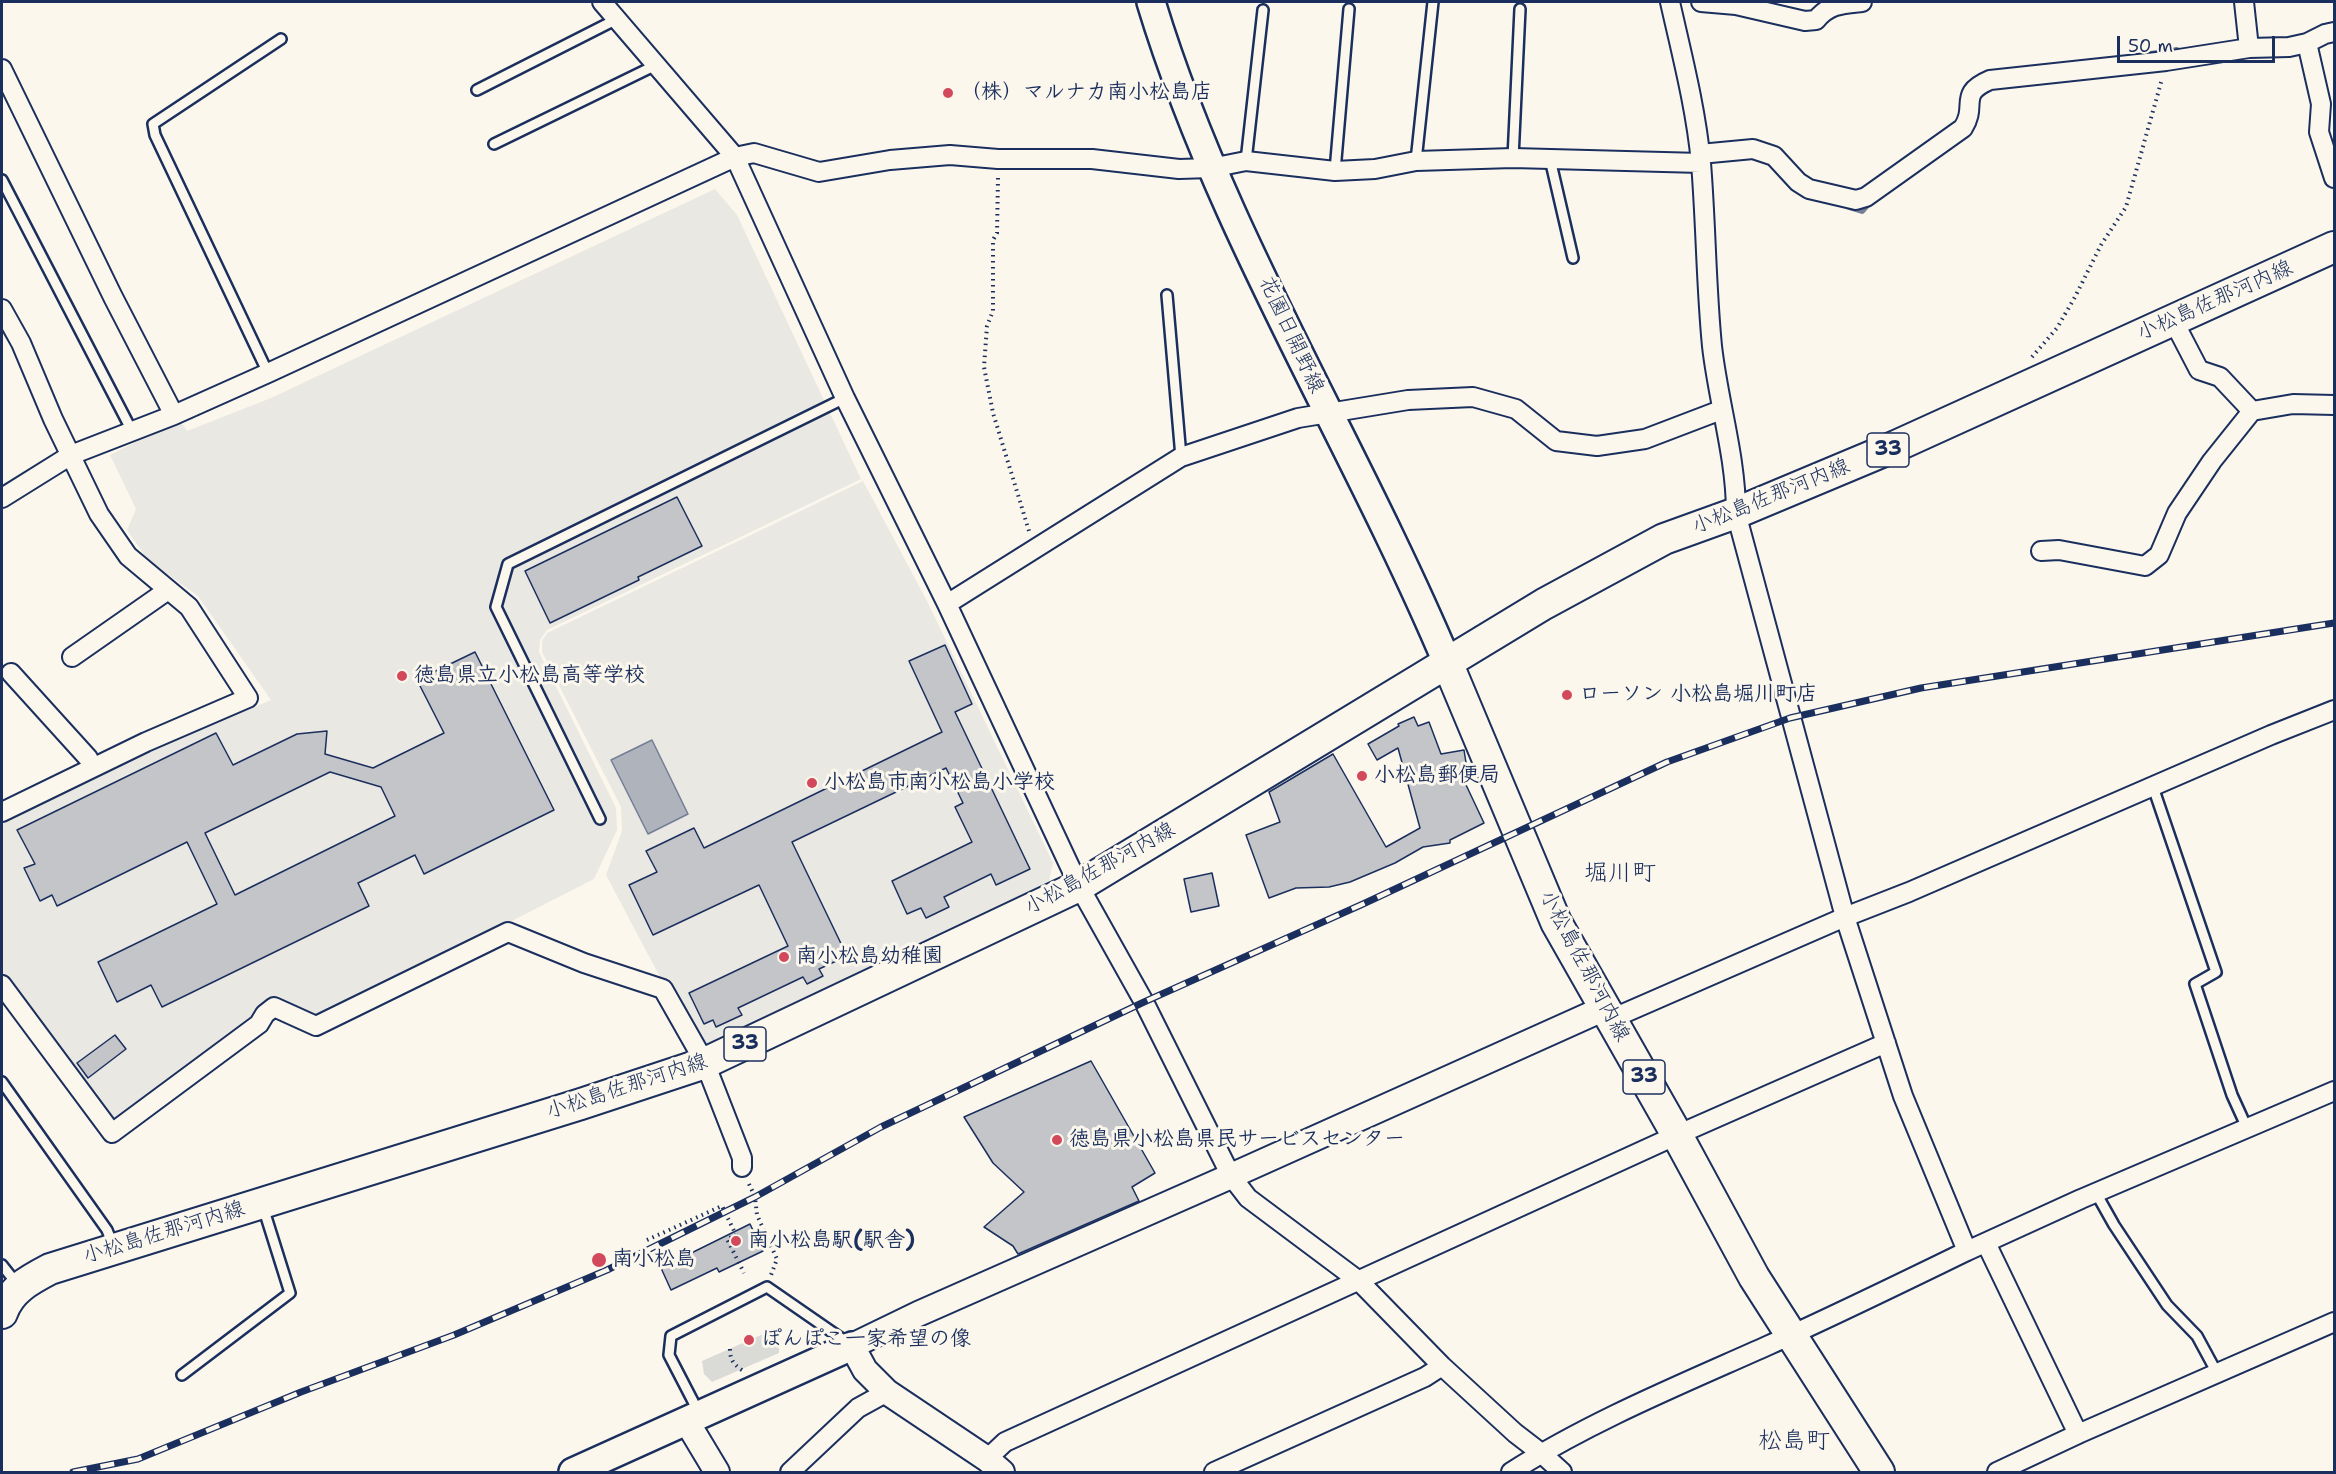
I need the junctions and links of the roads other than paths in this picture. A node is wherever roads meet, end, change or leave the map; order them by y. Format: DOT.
graph roads {
  1 [pos="602,2"];
  2 [pos="1151,2"];
  3 [pos="1433,2"];
  4 [pos="1670,2"];
  5 [pos="1701,2"];
  6 [pos="1862,2"];
  7 [pos="2244,2"];
  8 [pos="1349,9"];
  9 [pos="1520,9"];
  10 [pos="1263,10"];
  11 [pos="617,19"];
  12 [pos="2334,32"];
  13 [pos="281,39"];
  14 [pos="2307,43"];
  15 [pos="2249,48"];
  16 [pos="656,64"];
  17 [pos="2,69"];
  18 [pos="477,90"];
  19 [pos="494,144"];
  20 [pos="735,157"];
  21 [pos="1513,158"];
  22 [pos="1700,158"];
  23 [pos="1551,159"];
  24 [pos="1416,160"];
  25 [pos="1246,161"];
  26 [pos="1212,168"];
  27 [pos="1335,171"];
  28 [pos="2334,178"];
  29 [pos="2,180"];
  30 [pos="2334,247"];
  31 [pos="1573,258"];
  32 [pos="1167,295"];
  33 [pos="2,309"];
  34 [pos="2173,320"];
  35 [pos="268,373"];
  36 [pos="845,398"];
  37 [pos="2334,405"];
  38 [pos="1721,411"];
  39 [pos="2252,411"];
  40 [pos="1328,414"];
  41 [pos="174,415"];
  42 [pos="132,432"];
  43 [pos="71,454"];
  44 [pos="1180,457"];
  45 [pos="2,498"];
  46 [pos="1736,513"];
  47 [pos="2041,551"];
  48 [pos="168,590"];
  49 [pos="947,603"];
  50 [pos="72,657"];
  51 [pos="1446,662"];
  52 [pos="11,673"];
  53 [pos="2334,710"];
  54 [pos="93,767"];
  55 [pos="2153,787"];
  56 [pos="2,812"];
  57 [pos="600,819"];
  58 [pos="1079,886"];
  59 [pos="1845,917"];
  60 [pos="2,985"];
  61 [pos="1608,1013"];
  62 [pos="1886,1043"];
  63 [pos="705,1063"];
  64 [pos="2,1082"];
  65 [pos="2334,1091"];
  66 [pos="2247,1128"];
  67 [pos="1677,1135"];
  68 [pos="742,1167"];
  69 [pos="1231,1176"];
  70 [pos="2096,1193"];
  71 [pos="262,1203"];
  72 [pos="1986,1243"];
  73 [pos="114,1249"];
  74 [pos="1968,1251"];
  75 [pos="11,1276"];
  76 [pos="1359,1281"];
  77 [pos="2,1313"];
  78 [pos="2334,1322"];
  79 [pos="1792,1334"];
  80 [pos="852,1346"];
  81 [pos="1442,1366"];
  82 [pos="2217,1373"];
  83 [pos="182,1375"];
  84 [pos="887,1392"];
  85 [pos="694,1419"];
  86 [pos="2078,1434"];
  87 [pos="1541,1453"];
  88 [pos="997,1469"];
  89 [pos="573,1473"];
  90 [pos="717,1473"];
  91 [pos="790,1473"];
  92 [pos="1214,1473"];
  93 [pos="1510,1473"];
  94 [pos="1562,1473"];
  95 [pos="1879,1473"];
  96 [pos="1997,1473"];
  1 -- 11 [label="street"];
  2 -- 26 [label="main road, 花園日開野線"];
  3 -- 24 [label="lane"];
  4 -- 22 [label="street"];
  5 -- 6 [label="street"];
  7 -- 15 [label="street"];
  8 -- 27 [label="lane"];
  9 -- 21 [label="lane"];
  10 -- 25 [label="lane"];
  11 -- 16 [label="street"];
  11 -- 18 [label="lane"];
  12 -- 14 [label="street"];
  13 -- 35 [label="lane"];
  14 -- 15 [label="street"];
  14 -- 28 [label="street"];
  15 -- 22 [label="street"];
  16 -- 19 [label="lane"];
  16 -- 20 [label="street"];
  17 -- 41 [label="street"];
  20 -- 26 [label="street"];
  20 -- 35 [label="street"];
  20 -- 36 [label="street"];
  21 -- 23 [label="street"];
  21 -- 24 [label="street"];
  22 -- 23 [label="street"];
  22 -- 38 [label="street"];
  23 -- 31 [label="lane"];
  24 -- 27 [label="street"];
  25 -- 26 [label="street"];
  25 -- 27 [label="street"];
  26 -- 40 [label="main road, 花園日開野線"];
  29 -- 42 [label="lane"];
  30 -- 34 [label="main road, 小松島佐那河内線 / 33"];
  32 -- 44 [label="lane"];
  33 -- 43 [label="street"];
  34 -- 39 [label="street"];
  34 -- 46 [label="main road, 小松島佐那河内線 / 33"];
  35 -- 41 [label="street"];
  36 -- 49 [label="street"];
  36 -- 57 [label="lane"];
  37 -- 39 [label="street"];
  38 -- 40 [label="street"];
  38 -- 46 [label="street"];
  39 -- 47 [label="street"];
  40 -- 44 [label="street"];
  40 -- 51 [label="main road, 花園日開野線"];
  41 -- 42 [label="street"];
  42 -- 43 [label="street"];
  43 -- 45 [label="street"];
  43 -- 48 [label="street"];
  44 -- 49 [label="street"];
  46 -- 51 [label="main road, 小松島佐那河内線 / 33"];
  46 -- 59 [label="street"];
  48 -- 50 [label="street"];
  48 -- 54 [label="street"];
  49 -- 58 [label="street"];
  51 -- 58 [label="main road, 小松島佐那河内線 / 33"];
  51 -- 61 [label="main road, 小松島佐那河内線 / 33"];
  52 -- 54 [label="street"];
  53 -- 55 [label="street"];
  54 -- 56 [label="street"];
  55 -- 59 [label="street"];
  55 -- 66 [label="lane"];
  58 -- 63 [label="main road, 小松島佐那河内線 / 33"];
  58 -- 69 [label="street"];
  59 -- 61 [label="street"];
  59 -- 62 [label="street"];
  60 -- 63 [label="street"];
  61 -- 67 [label="main road, 小松島佐那河内線 / 33"];
  61 -- 69 [label="street"];
  62 -- 67 [label="street"];
  62 -- 74 [label="street"];
  63 -- 68 [label="street"];
  63 -- 71 [label="main road, 小松島佐那河内線 / 33"];
  64 -- 73 [label="lane"];
  65 -- 66 [label="street"];
  66 -- 70 [label="street"];
  67 -- 76 [label="street"];
  67 -- 79 [label="main road, 小松島佐那河内線 / 33"];
  69 -- 76 [label="street"];
  69 -- 80 [label="street"];
  70 -- 72 [label="street"];
  70 -- 82 [label="lane"];
  71 -- 73 [label="main road, 小松島佐那河内線 / 33"];
  71 -- 83 [label="lane"];
  72 -- 74 [label="street"];
  72 -- 86 [label="street"];
  73 -- 75 [label="main road, 小松島佐那河内線 / 33"];
  74 -- 79 [label="street"];
  75 -- 77 [label="main road, 小松島佐那河内線 / 33"];
  76 -- 81 [label="street"];
  76 -- 88 [label="street"];
  78 -- 82 [label="street"];
  79 -- 87 [label="street"];
  79 -- 95 [label="main road, 小松島佐那河内線 / 33"];
  80 -- 84 [label="street"];
  80 -- 85 [label="main road"];
  80 -- 85 [label="lane"];
  81 -- 87 [label="street"];
  81 -- 92 [label="street"];
  82 -- 86 [label="street"];
  84 -- 88 [label="street"];
  84 -- 91 [label="street"];
  85 -- 89 [label="main road"];
  85 -- 90 [label="street"];
  86 -- 96 [label="street"];
  87 -- 93 [label="street"];
  87 -- 94 [label="street"];
}
